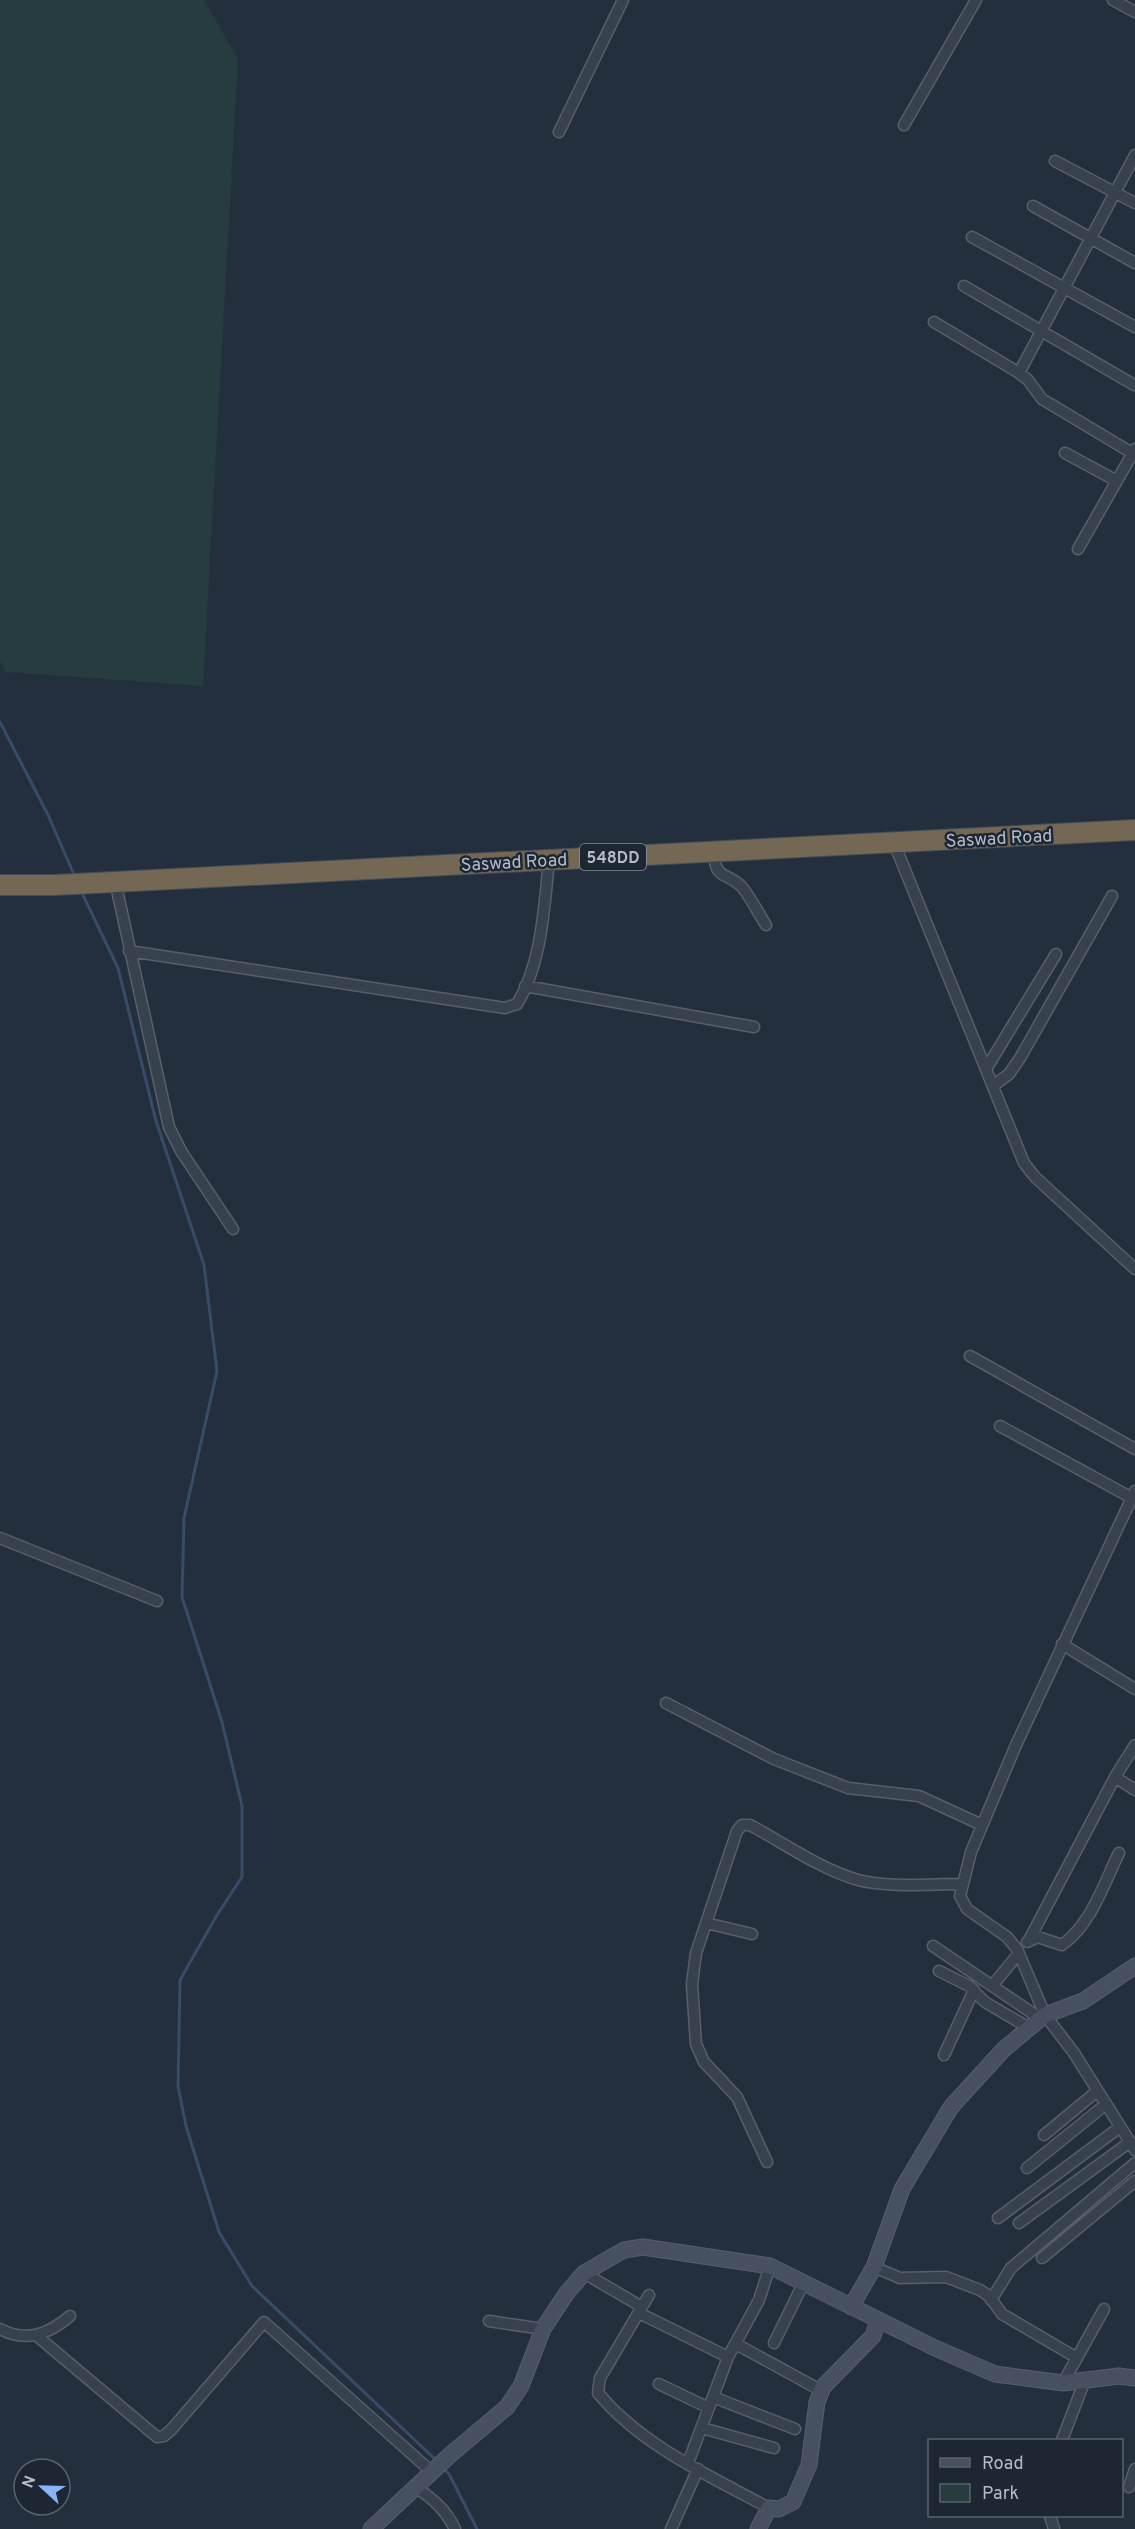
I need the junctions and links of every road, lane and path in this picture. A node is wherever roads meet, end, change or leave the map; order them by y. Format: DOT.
graph roads {
  1 [pos="623,0"];
  2 [pos="976,0"];
  3 [pos="1113,0"];
  4 [pos="1135,12"];
  5 [pos="904,125"];
  6 [pos="559,132"];
  7 [pos="1135,155"];
  8 [pos="1055,161"];
  9 [pos="1114,192"];
  10 [pos="1135,202"];
  11 [pos="1033,206"];
  12 [pos="972,237"];
  13 [pos="1089,237"];
  14 [pos="1135,263"];
  15 [pos="964,286"];
  16 [pos="1064,288"];
  17 [pos="934,322"];
  18 [pos="1135,327"];
  19 [pos="1042,331"];
  20 [pos="1019,373"];
  21 [pos="1134,385"];
  22 [pos="1134,451"];
  23 [pos="1065,453"];
  24 [pos="1117,481"];
  25 [pos="1078,549"];
  26 [pos="1135,830"];
  27 [pos="894,843"];
  28 [pos="714,852"];
  29 [pos="549,861"];
  30 [pos="115,881"];
  31 [pos="0,885"];
  32 [pos="1112,896"];
  33 [pos="766,925"];
  34 [pos="129,951"];
  35 [pos="1056,954"];
  36 [pos="525,986"];
  37 [pos="754,1027"];
  38 [pos="986,1069"];
  39 [pos="993,1086"];
  40 [pos="233,1229"];
  41 [pos="1135,1269"];
  42 [pos="970,1356"];
  43 [pos="1000,1426"];
  44 [pos="1135,1449"];
  45 [pos="1133,1495"];
  46 [pos="0,1538"];
  47 [pos="157,1600"];
  48 [pos="1062,1644"];
  49 [pos="1135,1689"];
  50 [pos="666,1703"];
  51 [pos="1135,1745"];
  52 [pos="1115,1777"];
  53 [pos="1135,1790"];
  54 [pos="982,1825"];
  55 [pos="1119,1853"];
  56 [pos="961,1884"];
  57 [pos="706,1923"];
  58 [pos="752,1934"];
  59 [pos="1029,1940"];
  60 [pos="933,1946"];
  61 [pos="1018,1951"];
  62 [pos="939,1971"];
  63 [pos="1132,1972"];
  64 [pos="992,1986"];
  65 [pos="974,1990"];
  66 [pos="1039,2021"];
  67 [pos="944,2055"];
  68 [pos="1096,2092"];
  69 [pos="1105,2105"];
  70 [pos="1120,2127"];
  71 [pos="1044,2135"];
  72 [pos="1132,2146"];
  73 [pos="767,2162"];
  74 [pos="1135,2163"];
  75 [pos="1027,2168"];
  76 [pos="1135,2181"];
  77 [pos="998,2218"];
  78 [pos="1019,2223"];
  79 [pos="1042,2258"];
  80 [pos="770,2266"];
  81 [pos="874,2267"];
  82 [pos="584,2273"];
  83 [pos="804,2282"];
  84 [pos="649,2295"];
  85 [pos="991,2300"];
  86 [pos="851,2307"];
  87 [pos="1104,2308"];
  88 [pos="640,2310"];
  89 [pos="70,2316"];
  90 [pos="878,2320"];
  91 [pos="489,2321"];
  92 [pos="0,2329"];
  93 [pos="543,2329"];
  94 [pos="37,2336"];
  95 [pos="774,2343"];
  96 [pos="736,2344"];
  97 [pos="728,2357"];
  98 [pos="1077,2358"];
  99 [pos="1135,2378"];
  100 [pos="1085,2380"];
  101 [pos="1063,2383"];
  102 [pos="659,2384"];
  103 [pos="822,2391"];
  104 [pos="711,2402"];
  105 [pos="702,2428"];
  106 [pos="795,2429"];
  107 [pos="1062,2439"];
  108 [pos="774,2448"];
  109 [pos="693,2466"];
  110 [pos="1135,2469"];
  111 [pos="435,2471"];
  112 [pos="1129,2487"];
  113 [pos="417,2488"];
  114 [pos="769,2508"];
  115 [pos="371,2529"];
  116 [pos="455,2529"];
  117 [pos="671,2529"];
  118 [pos="758,2529"];
  1 -- 6 [label="street"];
  2 -- 5 [label="street"];
  3 -- 4 [label="street"];
  7 -- 9 [label="street"];
  8 -- 9 [label="street"];
  9 -- 10 [label="street"];
  9 -- 13 [label="street"];
  11 -- 13 [label="street"];
  12 -- 16 [label="street"];
  13 -- 14 [label="street"];
  13 -- 16 [label="street"];
  15 -- 19 [label="street"];
  16 -- 18 [label="street"];
  16 -- 19 [label="street"];
  17 -- 20 [label="street"];
  19 -- 20 [label="street"];
  19 -- 21 [label="street"];
  20 -- 22 [label="street"];
  22 -- 24 [label="street"];
  23 -- 24 [label="street"];
  24 -- 25 [label="street"];
  26 -- 27 [label="highway, Saswad Road / 548DD"];
  27 -- 28 [label="highway, Saswad Road / 548DD"];
  27 -- 38 [label="street"];
  28 -- 29 [label="highway, Saswad Road / 548DD"];
  28 -- 33 [label="street"];
  29 -- 30 [label="highway, Saswad Road / 548DD"];
  29 -- 36 [label="street"];
  30 -- 31 [label="highway, Saswad Road / 548DD"];
  30 -- 34 [label="street"];
  32 -- 39 [label="street"];
  34 -- 36 [label="street"];
  34 -- 40 [label="street"];
  35 -- 38 [label="street"];
  36 -- 37 [label="street"];
  38 -- 39 [label="street"];
  39 -- 41 [label="street"];
  42 -- 44 [label="street"];
  43 -- 45 [label="street"];
  45 -- 48 [label="street"];
  46 -- 47 [label="street"];
  48 -- 49 [label="street"];
  48 -- 54 [label="street"];
  50 -- 54 [label="street"];
  51 -- 52 [label="street"];
  52 -- 53 [label="street"];
  52 -- 59 [label="street"];
  54 -- 56 [label="street"];
  55 -- 59 [label="street"];
  56 -- 57 [label="street"];
  56 -- 61 [label="street"];
  57 -- 58 [label="street"];
  57 -- 73 [label="street"];
  59 -- 61 [label="street"];
  60 -- 64 [label="street"];
  61 -- 64 [label="street"];
  61 -- 66 [label="street"];
  62 -- 65 [label="street"];
  63 -- 66 [label="street"];
  64 -- 66 [label="street"];
  65 -- 66 [label="street"];
  65 -- 67 [label="street"];
  66 -- 68 [label="street"];
  66 -- 81 [label="street"];
  68 -- 69 [label="street"];
  68 -- 71 [label="street"];
  69 -- 70 [label="street"];
  69 -- 75 [label="street"];
  70 -- 72 [label="street"];
  70 -- 77 [label="street"];
  72 -- 78 [label="street"];
  74 -- 85 [label="street"];
  76 -- 79 [label="street"];
  80 -- 82 [label="street"];
  80 -- 83 [label="street"];
  80 -- 96 [label="street"];
  81 -- 85 [label="street"];
  81 -- 86 [label="street"];
  82 -- 88 [label="street"];
  82 -- 93 [label="street"];
  83 -- 86 [label="street"];
  83 -- 95 [label="street"];
  84 -- 88 [label="street"];
  85 -- 98 [label="street"];
  86 -- 90 [label="street"];
  87 -- 98 [label="street"];
  88 -- 97 [label="street"];
  88 -- 109 [label="street"];
  89 -- 94 [label="street"];
  90 -- 101 [label="street"];
  90 -- 103 [label="street"];
  91 -- 93 [label="street"];
  92 -- 94 [label="street"];
  93 -- 111 [label="street"];
  94 -- 111 [label="street"];
  96 -- 97 [label="street"];
  96 -- 103 [label="street"];
  97 -- 104 [label="street"];
  98 -- 101 [label="street"];
  99 -- 100 [label="street"];
  100 -- 101 [label="street"];
  100 -- 107 [label="street"];
  102 -- 104 [label="street"];
  103 -- 114 [label="street"];
  104 -- 105 [label="street"];
  104 -- 106 [label="street"];
  105 -- 108 [label="street"];
  105 -- 109 [label="street"];
  109 -- 114 [label="street"];
  109 -- 117 [label="street"];
  110 -- 112 [label="street"];
  111 -- 113 [label="street"];
  113 -- 115 [label="street"];
  113 -- 116 [label="street"];
  114 -- 118 [label="street"];
}
